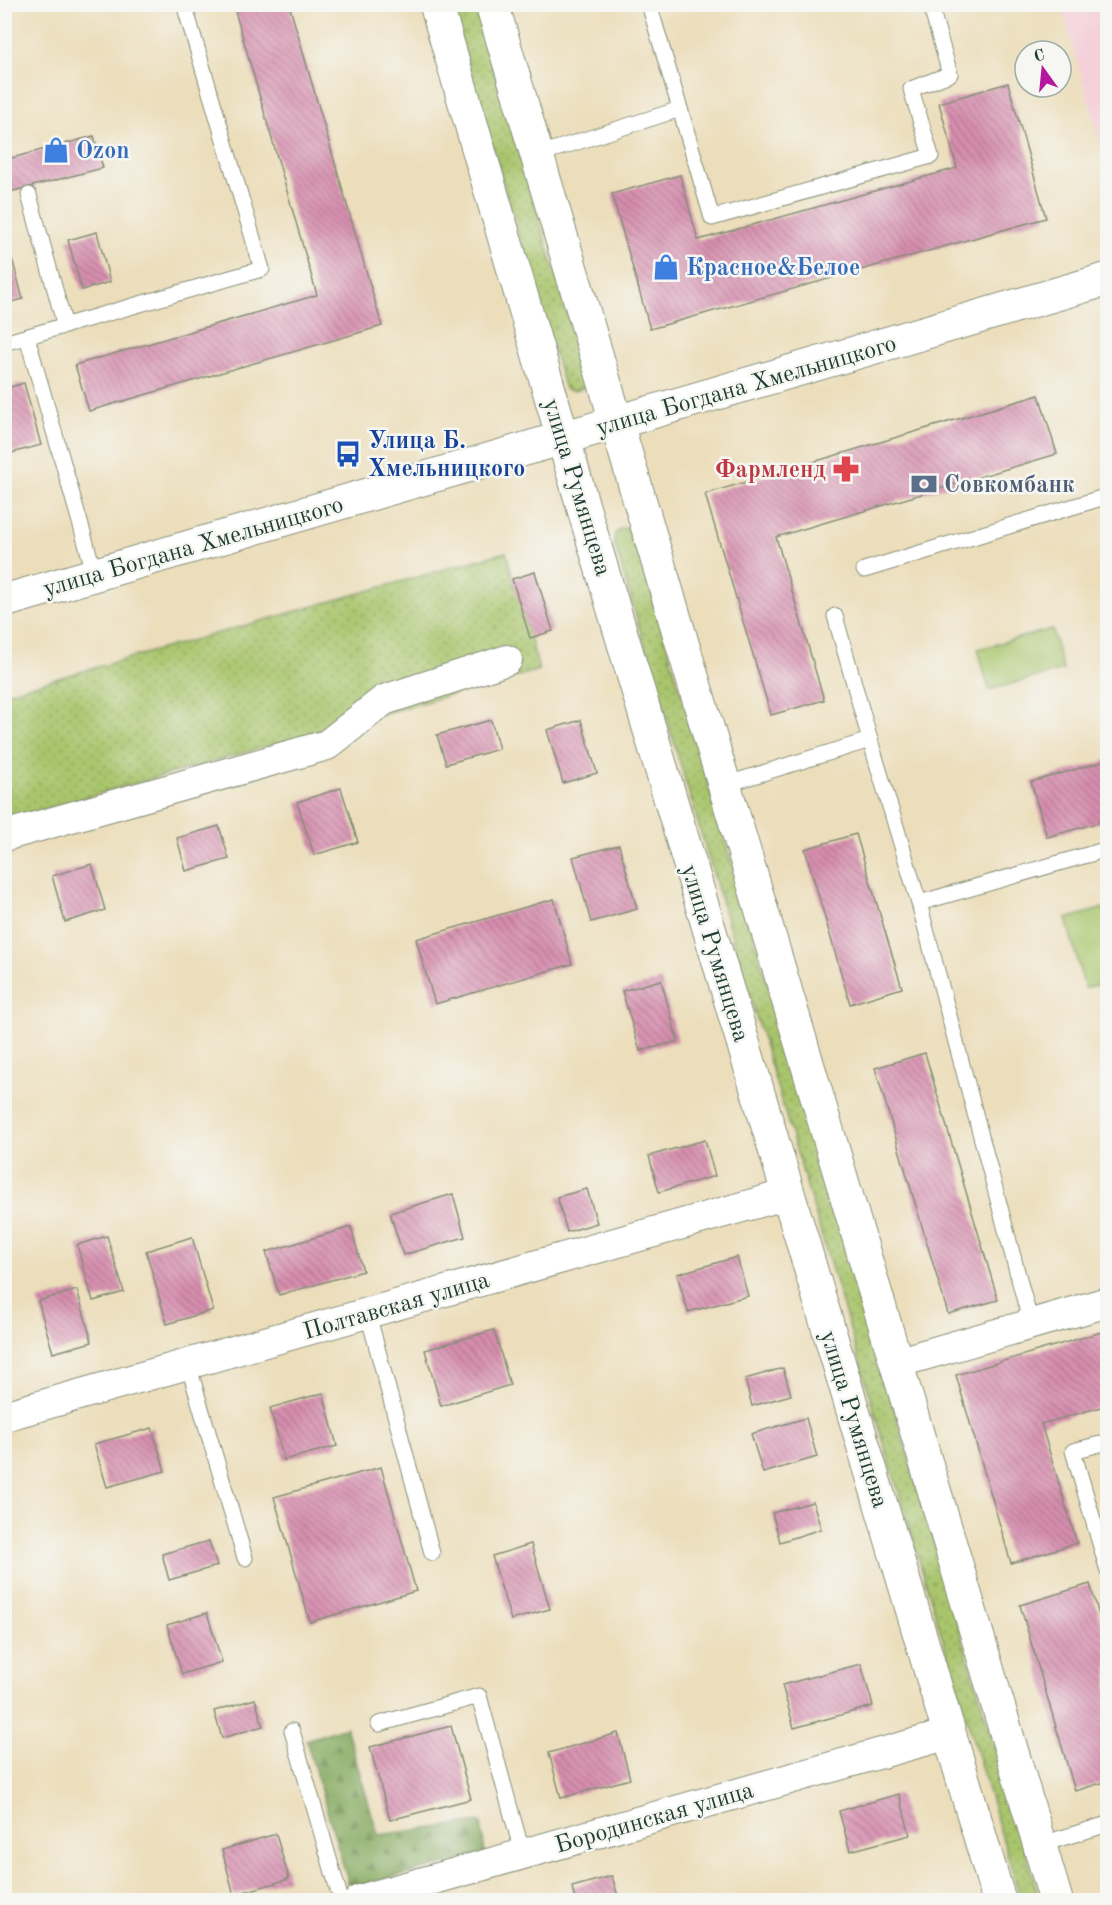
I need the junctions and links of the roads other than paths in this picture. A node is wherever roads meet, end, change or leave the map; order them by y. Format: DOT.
graph roads {
  1 [pos="184,4"];
  2 [pos="436,4"];
  3 [pos="492,4"];
  4 [pos="650,4"];
  5 [pos="930,4"];
  6 [pos="680,110"];
  7 [pos="537,154"];
  8 [pos="29,195"];
  9 [pos="1107,279"];
  10 [pos="65,326"];
  11 [pos="27,337"];
  12 [pos="4,344"];
  13 [pos="616,424"];
  14 [pos="563,439"];
  15 [pos="1107,496"];
  16 [pos="864,570"];
  17 [pos="94,575"];
  18 [pos="4,601"];
  19 [pos="835,616"];
  20 [pos="507,660"];
  21 [pos="870,740"];
  22 [pos="724,785"];
  23 [pos="4,836"];
  24 [pos="1107,849"];
  25 [pos="919,903"];
  26 [pos="788,1194"];
  27 [pos="1107,1302"];
  28 [pos="368,1314"];
  29 [pos="1031,1324"];
  30 [pos="896,1363"];
  31 [pos="188,1364"];
  32 [pos="4,1416"];
  33 [pos="1107,1442"];
  34 [pos="432,1553"];
  35 [pos="244,1558"];
  36 [pos="1107,1571"];
  37 [pos="379,1724"];
  38 [pos="292,1731"];
  39 [pos="949,1734"];
  40 [pos="1107,1824"];
  41 [pos="1039,1845"];
  42 [pos="523,1855"];
  43 [pos="341,1900"];
  44 [pos="360,1900"];
  45 [pos="999,1900"];
  46 [pos="1056,1900"];
  1 -- 10 [label="lane"];
  2 -- 14 [label="main road, улица Румянцева"];
  3 -- 7 [label="main road"];
  4 -- 6 [label="lane"];
  5 -- 6 [label="lane"];
  6 -- 7 [label="lane"];
  7 -- 13 [label="main road"];
  8 -- 10 [label="lane"];
  9 -- 13 [label="main road, улица Богдана Хмельницкого"];
  10 -- 11 [label="lane"];
  11 -- 12 [label="lane"];
  11 -- 17 [label="lane"];
  13 -- 14 [label="main road, улица Богдана Хмельницкого"];
  13 -- 22 [label="main road"];
  14 -- 17 [label="main road, улица Богдана Хмельницкого"];
  14 -- 26 [label="main road, улица Румянцева"];
  15 -- 16 [label="lane"];
  17 -- 18 [label="main road, улица Богдана Хмельницкого"];
  19 -- 21 [label="lane"];
  20 -- 23 [label="street"];
  21 -- 22 [label="lane"];
  21 -- 25 [label="lane"];
  22 -- 30 [label="main road"];
  24 -- 25 [label="lane"];
  25 -- 29 [label="lane"];
  26 -- 28 [label="street, Полтавская улица"];
  26 -- 39 [label="main road, улица Румянцева"];
  27 -- 29 [label="street"];
  28 -- 31 [label="street, Полтавская улица"];
  28 -- 34 [label="lane"];
  29 -- 30 [label="street"];
  30 -- 41 [label="main road"];
  31 -- 32 [label="street, Полтавская улица"];
  31 -- 35 [label="lane"];
  33 -- 36 [label="lane"];
  37 -- 42 [label="lane"];
  38 -- 43 [label="lane"];
  39 -- 42 [label="street, Бородинская улица"];
  39 -- 45 [label="main road, улица Румянцева"];
  40 -- 41 [label="lane"];
  41 -- 46 [label="main road"];
  42 -- 44 [label="street, Бородинская улица"];
}
